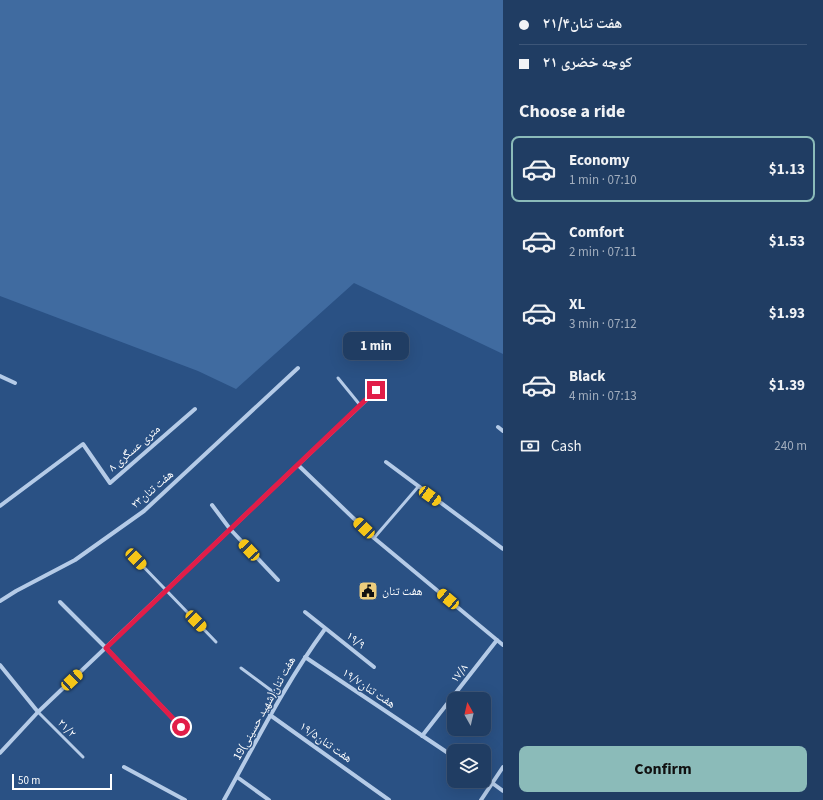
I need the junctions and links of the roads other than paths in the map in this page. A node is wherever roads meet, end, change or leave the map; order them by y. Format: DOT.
graph roads {
  1 [pos="298,368"];
  2 [pos="0,376"];
  3 [pos="338,378"];
  4 [pos="15,383"];
  5 [pos="384,383"];
  6 [pos="360,405"];
  7 [pos="195,409"];
  8 [pos="498,427"];
  9 [pos="503,431"];
  10 [pos="386,462"];
  11 [pos="298,465"];
  12 [pos="418,487"];
  13 [pos="212,505"];
  14 [pos="0,506"];
  15 [pos="230,530"];
  16 [pos="374,538"];
  17 [pos="503,549"];
  18 [pos="136,559"];
  19 [pos="278,580"];
  20 [pos="166,591"];
  21 [pos="0,601"];
  22 [pos="60,602"];
  23 [pos="306,612"];
  24 [pos="325,629"];
  25 [pos="497,640"];
  26 [pos="216,642"];
  27 [pos="503,645"];
  28 [pos="106,648"];
  29 [pos="304,657"];
  30 [pos="0,665"];
  31 [pos="374,667"];
  32 [pos="241,668"];
  33 [pos="280,697"];
  34 [pos="38,712"];
  35 [pos="270,715"];
  36 [pos="181,727"];
  37 [pos="422,736"];
  38 [pos="0,753"];
  39 [pos="447,753"];
  40 [pos="83,757"];
  41 [pos="124,767"];
  42 [pos="503,767"];
  43 [pos="237,777"];
  44 [pos="492,783"];
  45 [pos="503,791"];
  46 [pos="185,800"];
  47 [pos="224,800"];
  48 [pos="269,800"];
  49 [pos="389,800"];
  50 [pos="481,800"];
  1 -- 21 [label="street, هفت تنان۲۳"];
  2 -- 4 [label="street"];
  3 -- 6 [label="lane"];
  5 -- 6 [label="street"];
  6 -- 11 [label="street"];
  7 -- 14 [label="street, ۸ متری عسگری"];
  8 -- 9 [label="street"];
  10 -- 12 [label="street"];
  11 -- 15 [label="street"];
  11 -- 16 [label="street"];
  12 -- 16 [label="lane"];
  12 -- 17 [label="street"];
  13 -- 15 [label="street"];
  15 -- 19 [label="street"];
  15 -- 20 [label="street"];
  16 -- 25 [label="street"];
  18 -- 20 [label="lane"];
  20 -- 26 [label="lane"];
  20 -- 28 [label="street"];
  22 -- 28 [label="street"];
  23 -- 24 [label="street, ۱۹/۹"];
  24 -- 29 [label="street, 19هفت تنان(شهید حسینی)"];
  24 -- 31 [label="street, ۱۹/۹"];
  25 -- 27 [label="street"];
  25 -- 37 [label="street, ۱۷/۸"];
  28 -- 34 [label="street"];
  28 -- 36 [label="street"];
  29 -- 33 [label="street, 19هفت تنان(شهید حسینی)"];
  29 -- 37 [label="street, ۱۹/۷هفت تنان"];
  30 -- 34 [label="street"];
  32 -- 33 [label="lane"];
  33 -- 35 [label="street, 19هفت تنان(شهید حسینی)"];
  34 -- 38 [label="street"];
  34 -- 40 [label="lane, ۲۱/۲"];
  35 -- 43 [label="street, 19هفت تنان(شهید حسینی)"];
  35 -- 49 [label="street, ۱۹/۵هفت تنان"];
  37 -- 39 [label="street, ۱۹/۷هفت تنان"];
  41 -- 46 [label="street"];
  42 -- 44 [label="street"];
  43 -- 47 [label="street, 19هفت تنان(شهید حسینی)"];
  43 -- 48 [label="street"];
  44 -- 45 [label="street"];
  44 -- 50 [label="street"];
}
